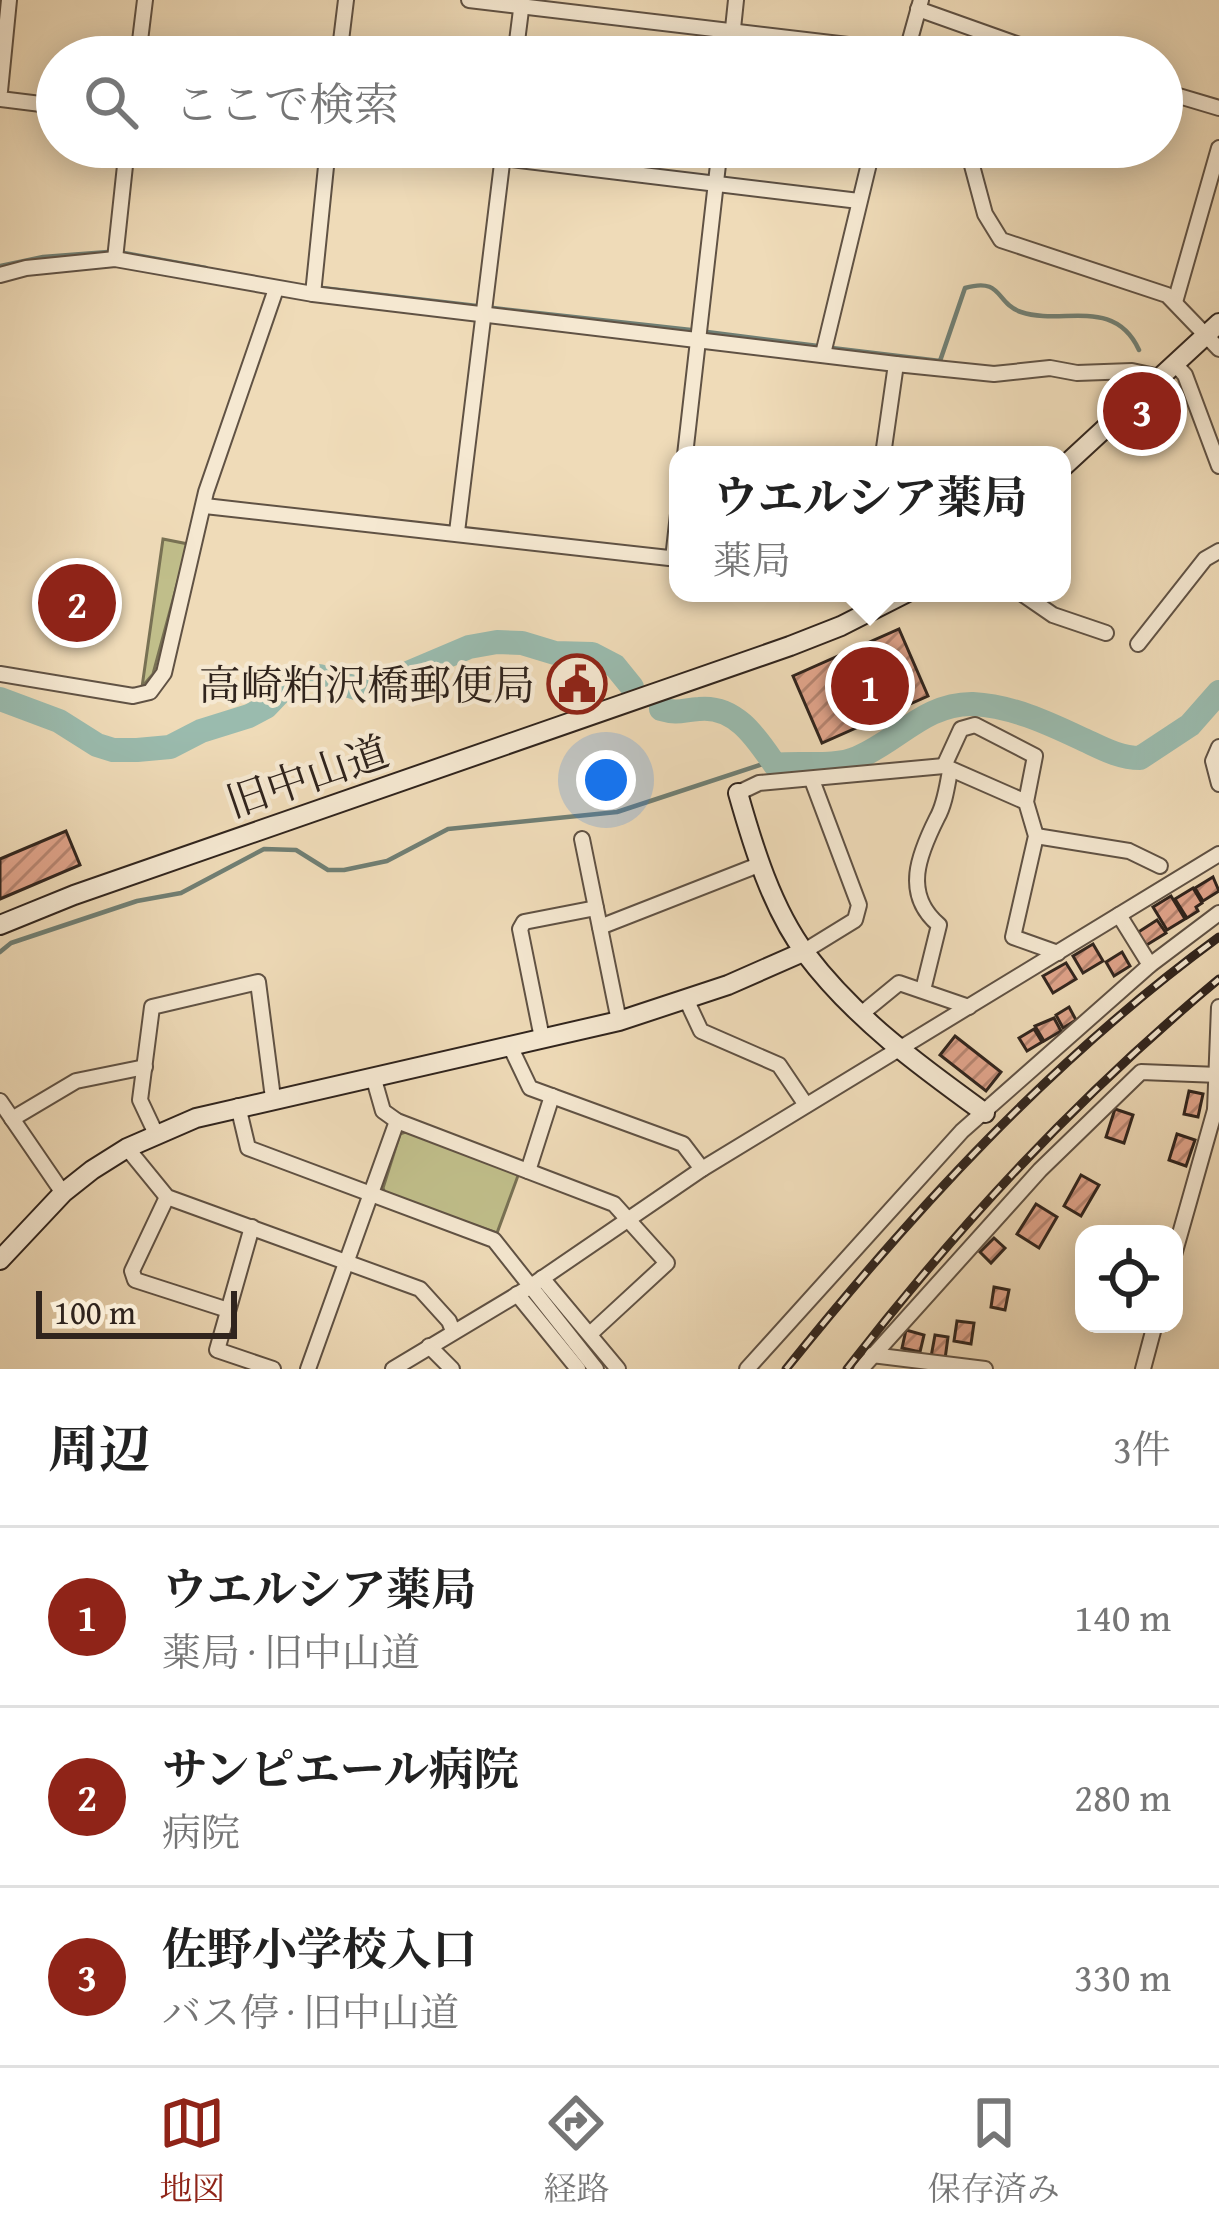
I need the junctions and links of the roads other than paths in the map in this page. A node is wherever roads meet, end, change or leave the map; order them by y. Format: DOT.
graph roads {
  1 [pos="9,0"];
  2 [pos="145,0"];
  3 [pos="346,0"];
  4 [pos="469,0"];
  5 [pos="736,0"];
  6 [pos="521,3"];
  7 [pos="920,5"];
  8 [pos="733,31"];
  9 [pos="141,36"];
  10 [pos="342,36"];
  11 [pos="517,36"];
  12 [pos="732,36"];
  13 [pos="769,36"];
  14 [pos="910,36"];
  15 [pos="999,36"];
  16 [pos="0,95"];
  17 [pos="1183,97"];
  18 [pos="36,102"];
  19 [pos="1219,108"];
  20 [pos="1219,148"];
  21 [pos="125,168"];
  22 [pos="326,168"];
  23 [pos="501,168"];
  24 [pos="613,168"];
  25 [pos="718,168"];
  26 [pos="868,168"];
  27 [pos="973,168"];
  28 [pos="716,183"];
  29 [pos="859,201"];
  30 [pos="115,259"];
  31 [pos="0,275"];
  32 [pos="276,289"];
  33 [pos="313,294"];
  34 [pos="1175,302"];
  35 [pos="484,313"];
  36 [pos="1219,323"];
  37 [pos="698,339"];
  38 [pos="1211,343"];
  39 [pos="823,354"];
  40 [pos="896,364"];
  41 [pos="1167,370"];
  42 [pos="686,446"];
  43 [pos="884,446"];
  44 [pos="1071,460"];
  45 [pos="1219,466"];
  46 [pos="205,506"];
  47 [pos="457,532"];
  48 [pos="1219,551"];
  49 [pos="669,558"];
  50 [pos="863,602"];
  51 [pos="890,602"];
  52 [pos="1034,602"];
  53 [pos="872,612"];
  54 [pos="1106,633"];
  55 [pos="1138,644"];
  56 [pos="0,674"];
  57 [pos="1219,746"];
  58 [pos="947,768"];
  59 [pos="812,780"];
  60 [pos="1219,784"];
  61 [pos="738,793"];
  62 [pos="1026,802"];
  63 [pos="1036,836"];
  64 [pos="582,839"];
  65 [pos="1219,854"];
  66 [pos="761,864"];
  67 [pos="1160,866"];
  68 [pos="596,908"];
  69 [pos="1219,914"];
  70 [pos="1119,915"];
  71 [pos="0,926"];
  72 [pos="600,927"];
  73 [pos="803,952"];
  74 [pos="1058,952"];
  75 [pos="1150,965"];
  76 [pos="923,990"];
  77 [pos="686,999"];
  78 [pos="968,1007"];
  79 [pos="1218,1011"];
  80 [pos="860,1015"];
  81 [pos="619,1021"];
  82 [pos="542,1039"];
  83 [pos="510,1046"];
  84 [pos="900,1051"];
  85 [pos="145,1066"];
  86 [pos="1217,1075"];
  87 [pos="374,1076"];
  88 [pos="552,1096"];
  89 [pos="272,1098"];
  90 [pos="0,1101"];
  91 [pos="806,1105"];
  92 [pos="238,1106"];
  93 [pos="1217,1111"];
  94 [pos="985,1113"];
  95 [pos="12,1119"];
  96 [pos="397,1121"];
  97 [pos="156,1134"];
  98 [pos="127,1148"];
  99 [pos="702,1169"];
  100 [pos="528,1171"];
  101 [pos="64,1193"];
  102 [pos="371,1195"];
  103 [pos="167,1197"];
  104 [pos="630,1220"];
  105 [pos="1183,1226"];
  106 [pos="252,1227"];
  107 [pos="0,1260"];
  108 [pos="346,1262"];
  109 [pos="542,1278"];
  110 [pos="522,1291"];
  111 [pos="228,1310"];
  112 [pos="452,1331"];
  113 [pos="1153,1333"];
  114 [pos="590,1334"];
  115 [pos="429,1346"];
  116 [pos="872,1355"];
  117 [pos="945,1367"];
  118 [pos="273,1369"];
  119 [pos="308,1369"];
  120 [pos="393,1369"];
  121 [pos="452,1369"];
  122 [pos="578,1369"];
  123 [pos="596,1369"];
  124 [pos="618,1369"];
  125 [pos="747,1369"];
  126 [pos="861,1369"];
  127 [pos="985,1369"];
  128 [pos="1143,1369"];
  1 -- 16 [label="street"];
  2 -- 9 [label="street"];
  3 -- 10 [label="street"];
  4 -- 6 [label="street"];
  5 -- 8 [label="street"];
  6 -- 8 [label="street"];
  6 -- 11 [label="street"];
  7 -- 14 [label="street"];
  7 -- 15 [label="street"];
  8 -- 12 [label="street"];
  8 -- 13 [label="street"];
  16 -- 18 [label="street"];
  17 -- 19 [label="street"];
  20 -- 34 [label="street"];
  21 -- 30 [label="street"];
  22 -- 33 [label="street"];
  23 -- 35 [label="street"];
  24 -- 28 [label="street"];
  25 -- 28 [label="street"];
  26 -- 29 [label="street"];
  27 -- 34 [label="street"];
  28 -- 29 [label="street"];
  28 -- 37 [label="street"];
  29 -- 39 [label="street"];
  30 -- 31 [label="street"];
  30 -- 32 [label="street"];
  32 -- 33 [label="street"];
  32 -- 46 [label="street"];
  33 -- 35 [label="street"];
  34 -- 38 [label="street"];
  35 -- 37 [label="street"];
  35 -- 47 [label="street"];
  36 -- 38 [label="street"];
  37 -- 39 [label="street"];
  37 -- 42 [label="street"];
  38 -- 41 [label="street"];
  39 -- 40 [label="street"];
  40 -- 41 [label="street"];
  40 -- 43 [label="street"];
  41 -- 44 [label="street"];
  41 -- 45 [label="street"];
  46 -- 47 [label="street"];
  46 -- 56 [label="street"];
  47 -- 49 [label="street"];
  48 -- 55 [label="street"];
  50 -- 53 [label="street"];
  51 -- 53 [label="street, 旧中山道"];
  52 -- 54 [label="street"];
  53 -- 71 [label="street, 旧中山道"];
  57 -- 60 [label="street"];
  58 -- 59 [label="street"];
  58 -- 62 [label="street"];
  58 -- 62 [label="street"];
  58 -- 76 [label="street"];
  59 -- 61 [label="street"];
  59 -- 73 [label="street"];
  61 -- 66 [label="street"];
  62 -- 63 [label="street"];
  63 -- 67 [label="street"];
  63 -- 74 [label="street"];
  64 -- 68 [label="street"];
  65 -- 70 [label="street"];
  66 -- 72 [label="street"];
  66 -- 73 [label="street"];
  68 -- 72 [label="street"];
  68 -- 82 [label="street"];
  69 -- 75 [label="street"];
  70 -- 74 [label="street"];
  70 -- 75 [label="street"];
  72 -- 81 [label="street"];
  73 -- 77 [label="street"];
  73 -- 80 [label="street"];
  74 -- 78 [label="street"];
  75 -- 94 [label="street"];
  76 -- 78 [label="street"];
  76 -- 80 [label="street"];
  77 -- 81 [label="street"];
  77 -- 91 [label="street"];
  78 -- 84 [label="street"];
  79 -- 86 [label="street"];
  80 -- 84 [label="street"];
  81 -- 82 [label="street"];
  82 -- 83 [label="street"];
  83 -- 87 [label="street"];
  83 -- 88 [label="street"];
  84 -- 91 [label="street"];
  84 -- 94 [label="street"];
  85 -- 89 [label="street"];
  85 -- 95 [label="street"];
  85 -- 97 [label="street"];
  86 -- 93 [label="street"];
  86 -- 116 [label="street"];
  87 -- 89 [label="street"];
  87 -- 96 [label="street"];
  88 -- 99 [label="street"];
  88 -- 100 [label="street"];
  89 -- 92 [label="street"];
  90 -- 95 [label="street"];
  91 -- 99 [label="street"];
  92 -- 97 [label="street"];
  92 -- 102 [label="street"];
  93 -- 105 [label="street"];
  94 -- 125 [label="street"];
  95 -- 101 [label="street"];
  96 -- 100 [label="street"];
  96 -- 102 [label="street"];
  97 -- 98 [label="street"];
  98 -- 101 [label="street"];
  98 -- 103 [label="street"];
  99 -- 104 [label="street"];
  100 -- 104 [label="street"];
  101 -- 107 [label="street"];
  102 -- 108 [label="street"];
  102 -- 110 [label="street"];
  103 -- 106 [label="street"];
  103 -- 111 [label="street"];
  104 -- 109 [label="street"];
  104 -- 114 [label="street"];
  106 -- 108 [label="street"];
  106 -- 111 [label="street"];
  108 -- 112 [label="street"];
  108 -- 119 [label="street"];
  109 -- 110 [label="street"];
  109 -- 114 [label="street"];
  110 -- 112 [label="street"];
  110 -- 122 [label="street"];
  110 -- 123 [label="street"];
  111 -- 118 [label="street"];
  112 -- 115 [label="street"];
  113 -- 128 [label="street"];
  114 -- 124 [label="street"];
  115 -- 120 [label="street"];
  115 -- 121 [label="street"];
  116 -- 117 [label="street"];
  116 -- 126 [label="street"];
  117 -- 127 [label="street"];
}
